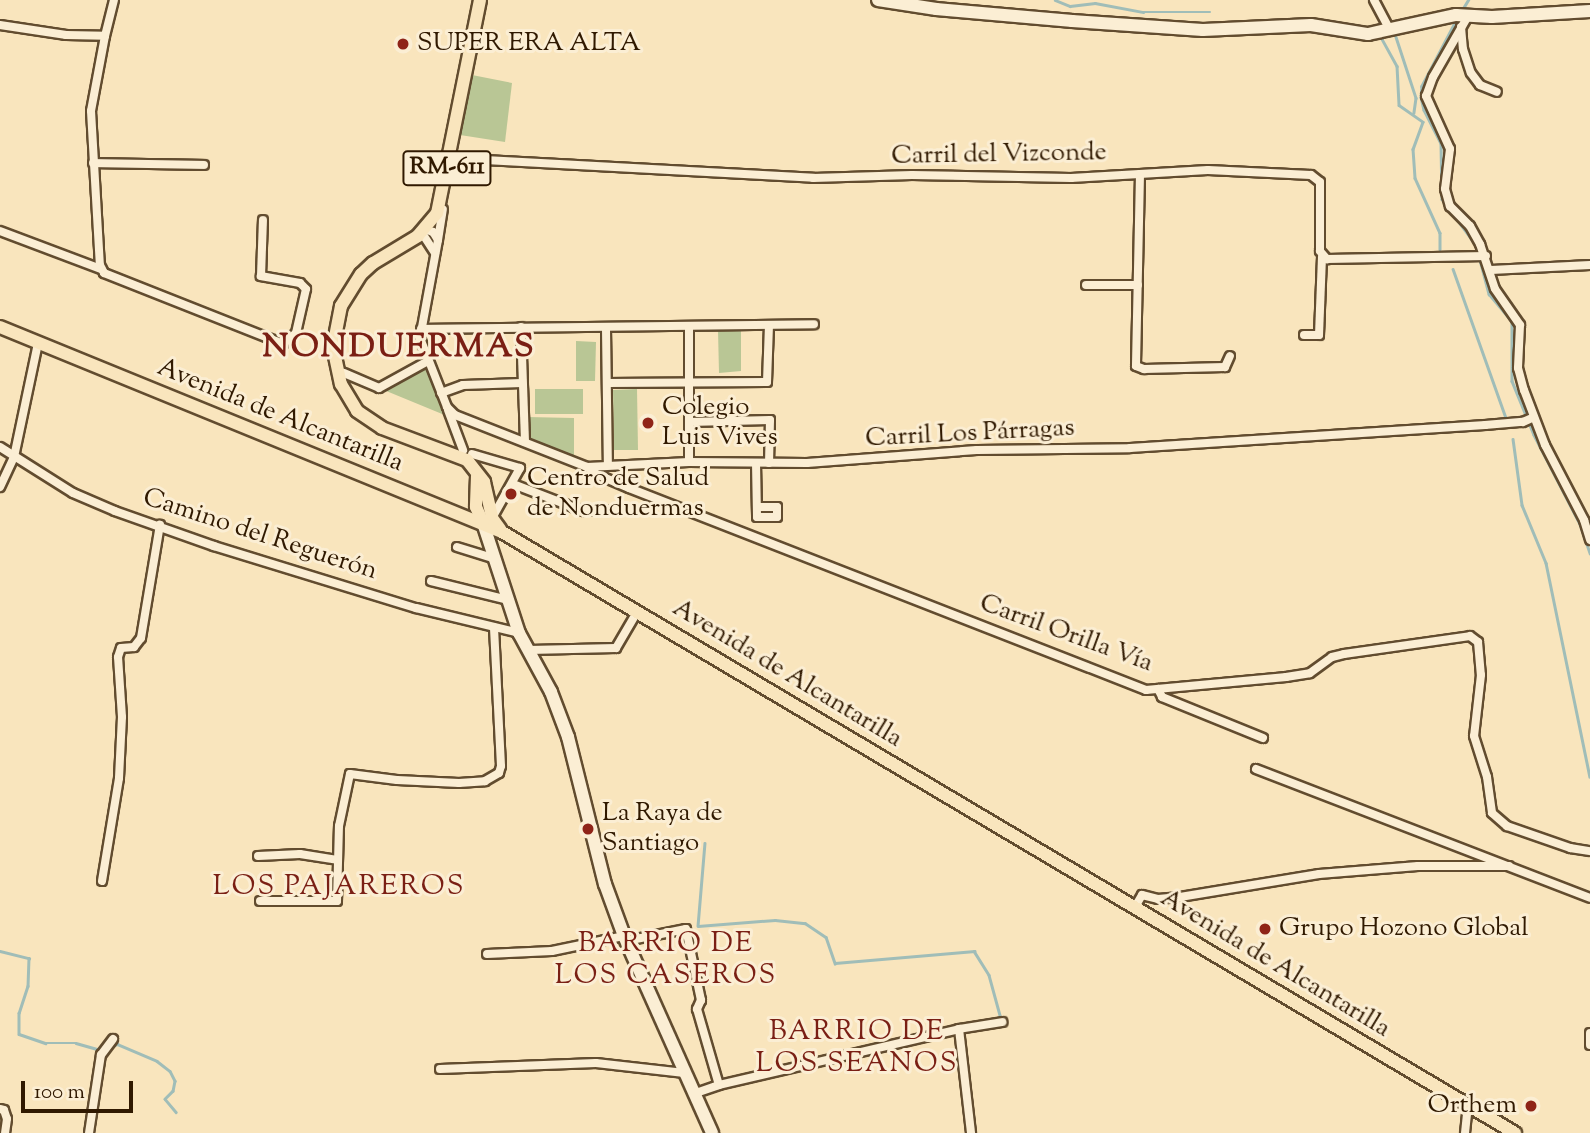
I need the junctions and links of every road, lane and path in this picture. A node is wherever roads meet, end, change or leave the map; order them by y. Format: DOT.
graph roads {
  1 [pos="114,0"];
  2 [pos="480,0"];
  3 [pos="878,0"];
  4 [pos="1374,0"];
  5 [pos="1590,11"];
  6 [pos="1461,19"];
  7 [pos="0,25"];
  8 [pos="1391,30"];
  9 [pos="105,36"];
  10 [pos="1497,92"];
  11 [pos="448,158"];
  12 [pos="93,163"];
  13 [pos="204,165"];
  14 [pos="1140,174"];
  15 [pos="442,200"];
  16 [pos="263,220"];
  17 [pos="424,231"];
  18 [pos="0,232"];
  19 [pos="438,240"];
  20 [pos="435,253"];
  21 [pos="1322,256"];
  22 [pos="1486,257"];
  23 [pos="1590,265"];
  24 [pos="102,270"];
  25 [pos="1490,270"];
  26 [pos="1086,285"];
  27 [pos="1138,285"];
  28 [pos="814,324"];
  29 [pos="769,326"];
  30 [pos="0,327"];
  31 [pos="521,327"];
  32 [pos="689,327"];
  33 [pos="421,329"];
  34 [pos="606,329"];
  35 [pos="1304,335"];
  36 [pos="38,343"];
  37 [pos="1230,356"];
  38 [pos="428,361"];
  39 [pos="344,373"];
  40 [pos="689,382"];
  41 [pos="522,383"];
  42 [pos="607,383"];
  43 [pos="442,393"];
  44 [pos="447,407"];
  45 [pos="1534,417"];
  46 [pos="689,422"];
  47 [pos="525,442"];
  48 [pos="0,447"];
  49 [pos="469,456"];
  50 [pos="14,457"];
  51 [pos="689,462"];
  52 [pos="756,463"];
  53 [pos="769,463"];
  54 [pos="608,465"];
  55 [pos="587,467"];
  56 [pos="513,484"];
  57 [pos="0,487"];
  58 [pos="476,503"];
  59 [pos="757,507"];
  60 [pos="455,510"];
  61 [pos="622,510"];
  62 [pos="488,516"];
  63 [pos="160,525"];
  64 [pos="1589,534"];
  65 [pos="457,547"];
  66 [pos="495,559"];
  67 [pos="430,581"];
  68 [pos="508,600"];
  69 [pos="637,612"];
  70 [pos="494,627"];
  71 [pos="519,633"];
  72 [pos="529,650"];
  73 [pos="1158,689"];
  74 [pos="1263,738"];
  75 [pos="1256,769"];
  76 [pos="1590,851"];
  77 [pos="258,856"];
  78 [pos="336,860"];
  79 [pos="1509,866"];
  80 [pos="102,881"];
  81 [pos="1590,898"];
  82 [pos="260,901"];
  83 [pos="1135,907"];
  84 [pos="625,938"];
  85 [pos="487,954"];
  86 [pos="1002,1022"];
  87 [pos="959,1028"];
  88 [pos="1590,1033"];
  89 [pos="113,1039"];
  90 [pos="1590,1045"];
  91 [pos="440,1069"];
  92 [pos="684,1073"];
  93 [pos="719,1085"];
  94 [pos="694,1094"];
  95 [pos="1468,1105"];
  96 [pos="0,1109"];
  97 [pos="5,1133"];
  98 [pos="89,1133"];
  99 [pos="712,1133"];
  100 [pos="971,1133"];
  101 [pos="1465,1133"];
  102 [pos="1515,1133"];
  1 -- 9 [label="street"];
  2 -- 11 [label="main road, RM-611"];
  3 -- 8 [label="main road"];
  4 -- 8 [label="street"];
  5 -- 6 [label="main road"];
  6 -- 8 [label="main road"];
  6 -- 10 [label="street"];
  6 -- 22 [label="street"];
  7 -- 9 [label="street"];
  9 -- 12 [label="street"];
  11 -- 14 [label="street, Carril del Vizconde"];
  11 -- 15 [label="main road, RM-611"];
  12 -- 13 [label="street"];
  12 -- 24 [label="street"];
  14 -- 21 [label="street, Carril del Vizconde"];
  14 -- 27 [label="street"];
  15 -- 17 [label="main road, RM-611"];
  15 -- 19 [label="street"];
  16 -- 24 [label="street"];
  17 -- 19 [label="street"];
  17 -- 20 [label="street"];
  17 -- 49 [label="main road, RM-611"];
  18 -- 24 [label="street"];
  19 -- 20 [label="street"];
  20 -- 33 [label="street"];
  21 -- 22 [label="street"];
  21 -- 35 [label="street"];
  22 -- 25 [label="street"];
  23 -- 25 [label="street"];
  25 -- 45 [label="street"];
  26 -- 27 [label="street"];
  27 -- 37 [label="street"];
  28 -- 29 [label="street"];
  29 -- 32 [label="street"];
  29 -- 40 [label="street"];
  30 -- 36 [label="main road, Avenida de Alcantarilla"];
  31 -- 33 [label="street"];
  31 -- 34 [label="street"];
  31 -- 41 [label="street"];
  32 -- 34 [label="street"];
  32 -- 40 [label="street"];
  33 -- 38 [label="street"];
  34 -- 42 [label="street"];
  36 -- 50 [label="street"];
  36 -- 60 [label="main road, Avenida de Alcantarilla"];
  38 -- 39 [label="street"];
  38 -- 43 [label="street"];
  40 -- 42 [label="street"];
  40 -- 46 [label="street"];
  41 -- 43 [label="street"];
  41 -- 47 [label="street"];
  42 -- 54 [label="street"];
  43 -- 44 [label="street"];
  44 -- 47 [label="street, Carril Los Párragas"];
  44 -- 49 [label="street"];
  45 -- 53 [label="street, Carril Los Párragas"];
  45 -- 64 [label="street"];
  46 -- 51 [label="street"];
  46 -- 53 [label="street"];
  47 -- 55 [label="street, Carril Los Párragas"];
  48 -- 50 [label="street, Camino del Reguerón"];
  49 -- 56 [label="street"];
  49 -- 58 [label="main road"];
  49 -- 62 [label="main road"];
  50 -- 57 [label="street"];
  50 -- 63 [label="street, Camino del Reguerón"];
  51 -- 52 [label="street, Carril Los Párragas"];
  51 -- 54 [label="street, Carril Los Párragas"];
  52 -- 53 [label="street, Carril Los Párragas"];
  52 -- 59 [label="street"];
  54 -- 55 [label="street, Carril Los Párragas"];
  55 -- 73 [label="street, Carril Orilla Vía"];
  56 -- 61 [label="street"];
  56 -- 62 [label="street"];
  58 -- 60 [label="main road"];
  58 -- 62 [label="main road"];
  60 -- 62 [label="main road, Avenida de Alcantarilla"];
  62 -- 66 [label="main road"];
  62 -- 69 [label="main road, Avenida de Alcantarilla"];
  63 -- 70 [label="street, Camino del Reguerón"];
  63 -- 80 [label="street"];
  65 -- 66 [label="street"];
  66 -- 68 [label="main road"];
  67 -- 68 [label="street"];
  68 -- 71 [label="main road"];
  69 -- 72 [label="street"];
  69 -- 83 [label="main road, Avenida de Alcantarilla"];
  70 -- 71 [label="street, Camino del Reguerón"];
  70 -- 78 [label="street"];
  71 -- 72 [label="main road"];
  72 -- 84 [label="main road"];
  73 -- 74 [label="street"];
  73 -- 76 [label="street, Carril Orilla Vía"];
  75 -- 79 [label="street"];
  77 -- 78 [label="street"];
  78 -- 82 [label="street"];
  79 -- 81 [label="street"];
  79 -- 83 [label="street"];
  83 -- 95 [label="main road, Avenida de Alcantarilla"];
  84 -- 85 [label="street"];
  84 -- 92 [label="main road"];
  84 -- 93 [label="street"];
  86 -- 87 [label="street"];
  87 -- 93 [label="street"];
  87 -- 100 [label="street"];
  88 -- 90 [label="street"];
  89 -- 98 [label="street"];
  91 -- 92 [label="street"];
  92 -- 94 [label="main road"];
  93 -- 94 [label="street"];
  94 -- 99 [label="main road"];
  95 -- 101 [label="street"];
  95 -- 102 [label="main road, Avenida de Alcantarilla"];
  96 -- 97 [label="street"];
}
